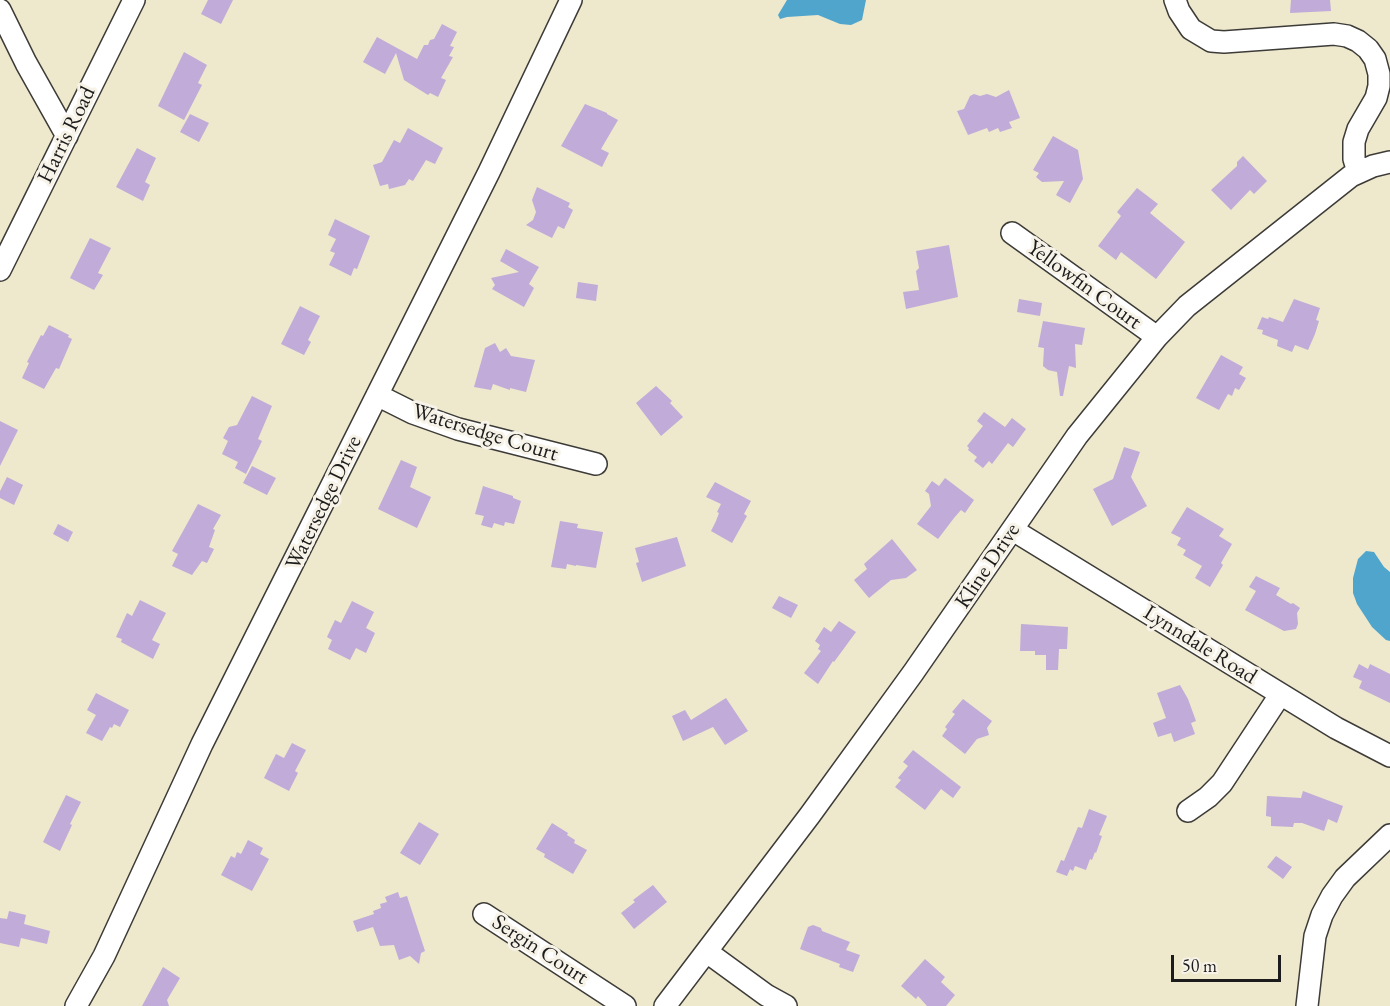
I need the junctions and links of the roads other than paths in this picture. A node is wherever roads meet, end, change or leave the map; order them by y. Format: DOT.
graph roads {
  1 [pos="134,0"];
  2 [pos="571,0"];
  3 [pos="1175,0"];
  4 [pos="0,10"];
  5 [pos="8,42"];
  6 [pos="67,136"];
  7 [pos="1390,162"];
  8 [pos="1358,172"];
  9 [pos="1012,233"];
  10 [pos="0,270"];
  11 [pos="1157,337"];
  12 [pos="377,395"];
  13 [pos="596,464"];
  14 [pos="1013,530"];
  15 [pos="1280,694"];
  16 [pos="1390,756"];
  17 [pos="1188,811"];
  18 [pos="1390,835"];
  19 [pos="484,914"];
  20 [pos="707,952"];
  21 [pos="76,1006"];
  22 [pos="626,1006"];
  23 [pos="665,1006"];
  24 [pos="786,1006"];
  25 [pos="1306,1006"];
  1 -- 6 [label="street, Harris Road"];
  2 -- 12 [label="street, Watersedge Drive"];
  3 -- 8 [label="street"];
  4 -- 5 [label="street"];
  5 -- 6 [label="street"];
  6 -- 10 [label="street, Harris Road"];
  7 -- 8 [label="street, Kline Drive"];
  8 -- 11 [label="street, Kline Drive"];
  9 -- 11 [label="street, Yellowfin Court"];
  11 -- 14 [label="street, Kline Drive"];
  12 -- 13 [label="street, Watersedge Court"];
  12 -- 21 [label="street, Watersedge Drive"];
  14 -- 15 [label="street, Lynndale Road"];
  14 -- 20 [label="street, Kline Drive"];
  15 -- 16 [label="street, Lynndale Road"];
  15 -- 17 [label="street"];
  18 -- 25 [label="street"];
  19 -- 22 [label="street, Sergin Court"];
  20 -- 23 [label="street, Kline Drive"];
  20 -- 24 [label="street"];
}
